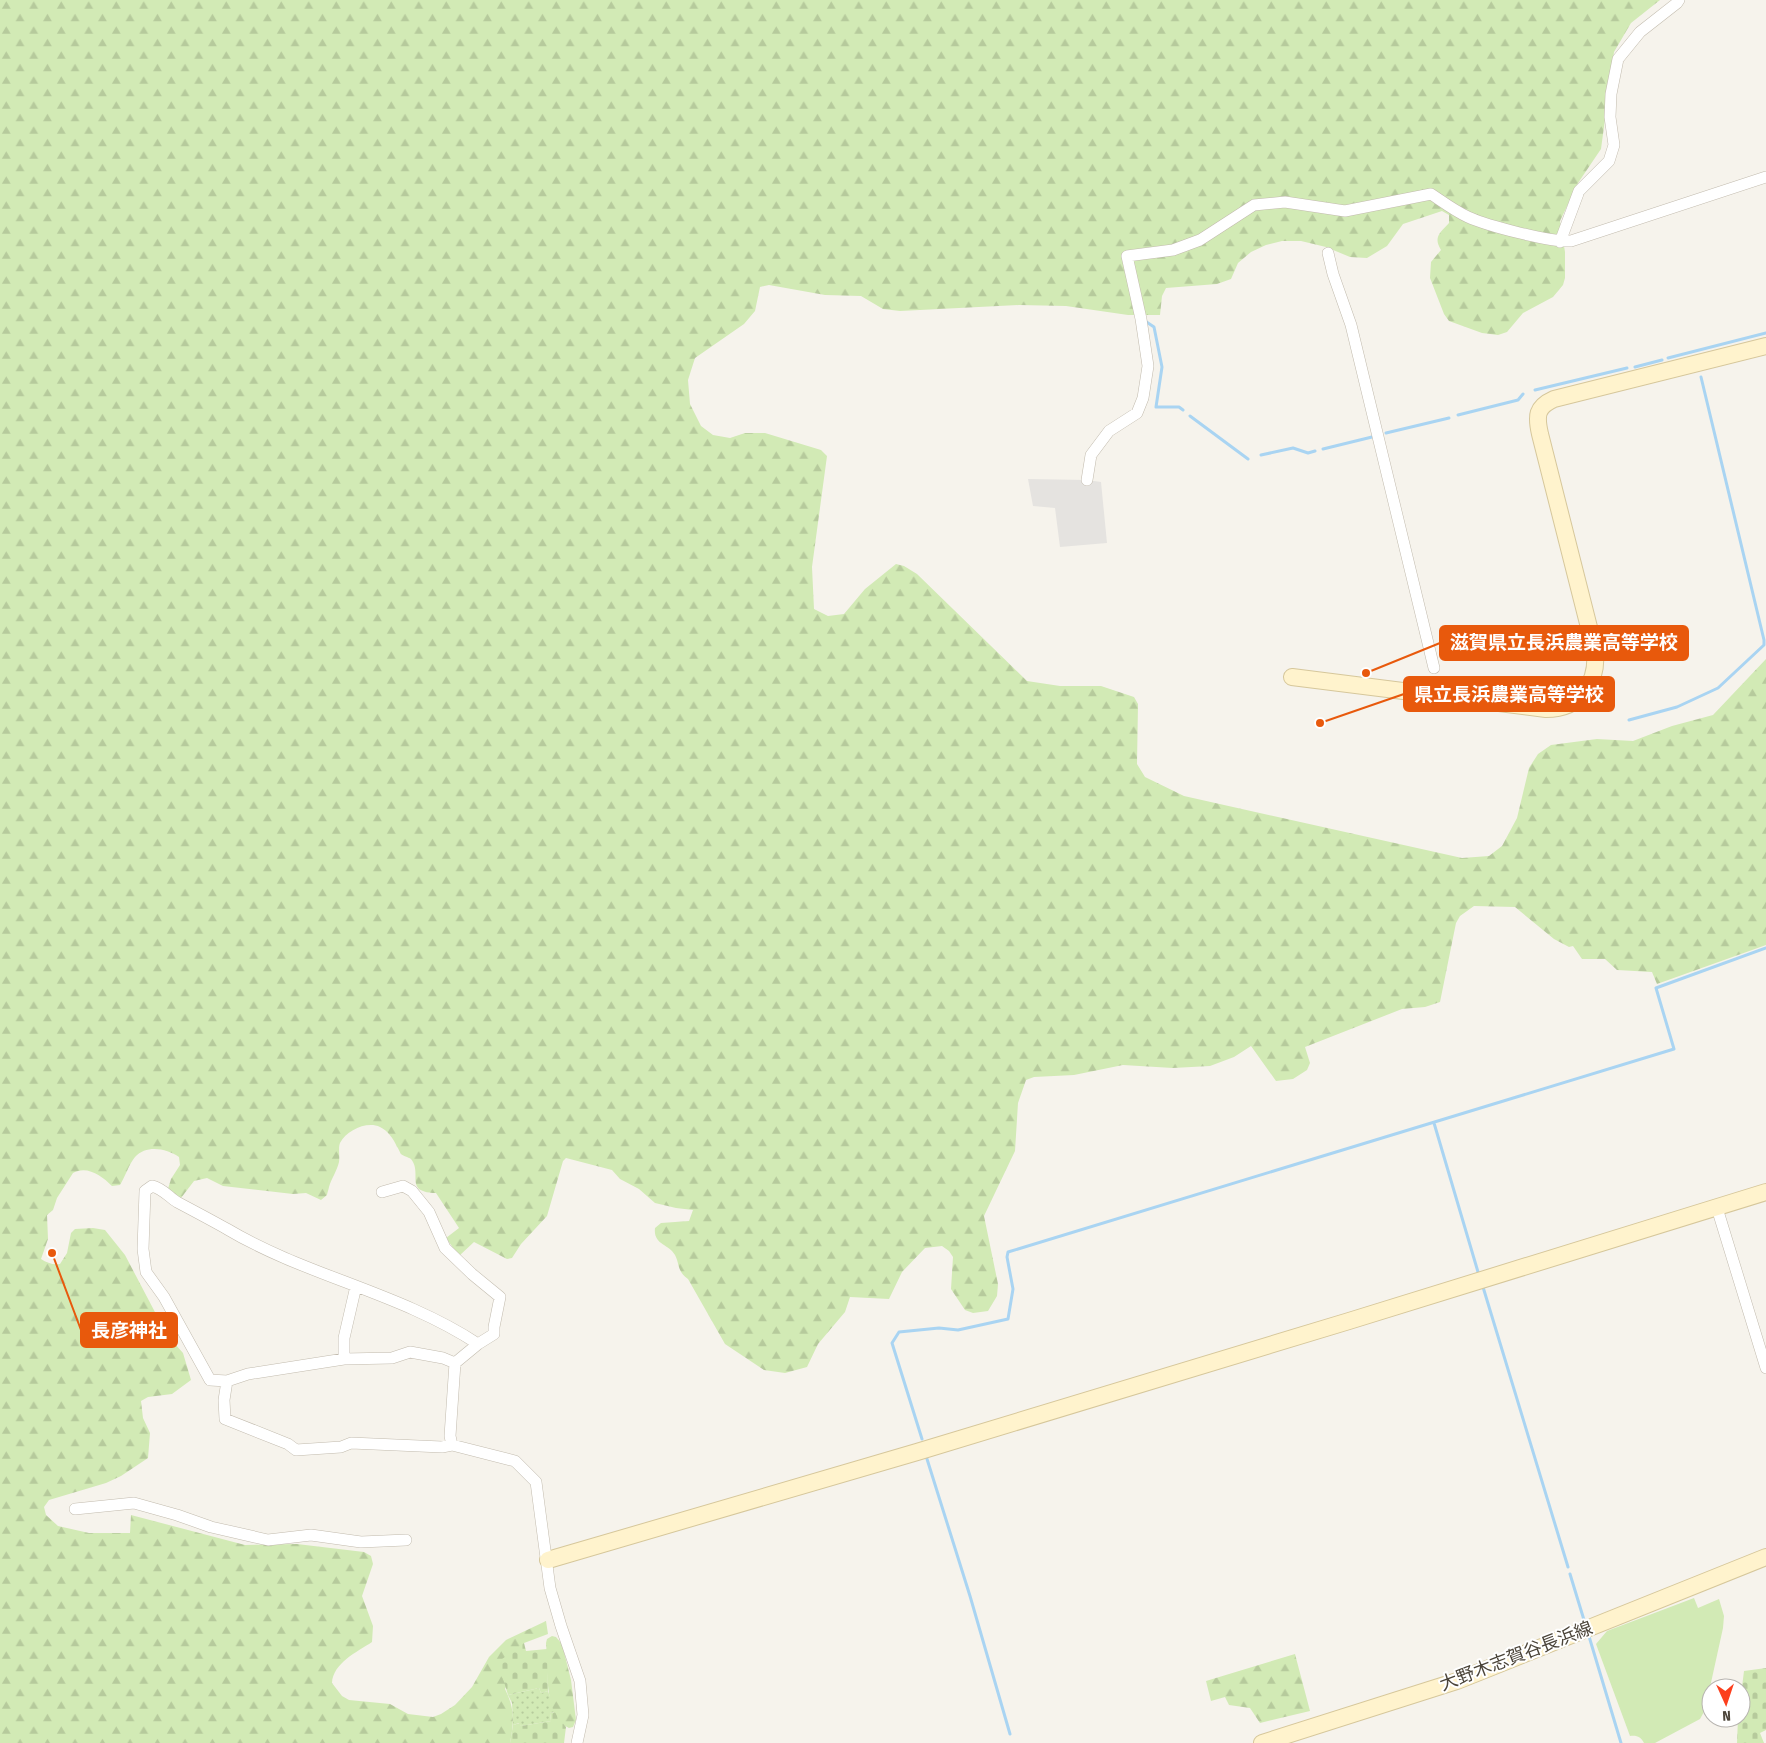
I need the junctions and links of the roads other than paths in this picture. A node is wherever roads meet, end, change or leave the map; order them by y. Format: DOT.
graph roads {
  1 [pos="1679,0"];
  2 [pos="1766,177"];
  3 [pos="1560,242"];
  4 [pos="1328,253"];
  5 [pos="1766,346"];
  6 [pos="1087,480"];
  7 [pos="1434,668"];
  8 [pos="1292,677"];
  9 [pos="382,1192"];
  10 [pos="1766,1192"];
  11 [pos="1717,1208"];
  12 [pos="356,1286"];
  13 [pos="478,1344"];
  14 [pos="344,1359"];
  15 [pos="455,1364"];
  16 [pos="1766,1368"];
  17 [pos="227,1381"];
  18 [pos="452,1445"];
  19 [pos="75,1509"];
  20 [pos="406,1540"];
  21 [pos="1766,1557"];
  22 [pos="548,1560"];
  23 [pos="577,1743"];
  24 [pos="1262,1743"];
  1 -- 3 [label="street"];
  2 -- 3 [label="street"];
  3 -- 6 [label="street"];
  4 -- 7 [label="street"];
  5 -- 8 [label="street"];
  9 -- 13 [label="street"];
  10 -- 11 [label="street"];
  11 -- 16 [label="street"];
  11 -- 22 [label="street"];
  12 -- 13 [label="street"];
  12 -- 14 [label="street"];
  12 -- 17 [label="street"];
  13 -- 15 [label="street"];
  14 -- 15 [label="street"];
  14 -- 17 [label="street"];
  15 -- 18 [label="street"];
  17 -- 18 [label="street"];
  18 -- 22 [label="street"];
  19 -- 20 [label="street"];
  21 -- 24 [label="street, 大野木志賀谷長浜線"];
  22 -- 23 [label="street"];
}
